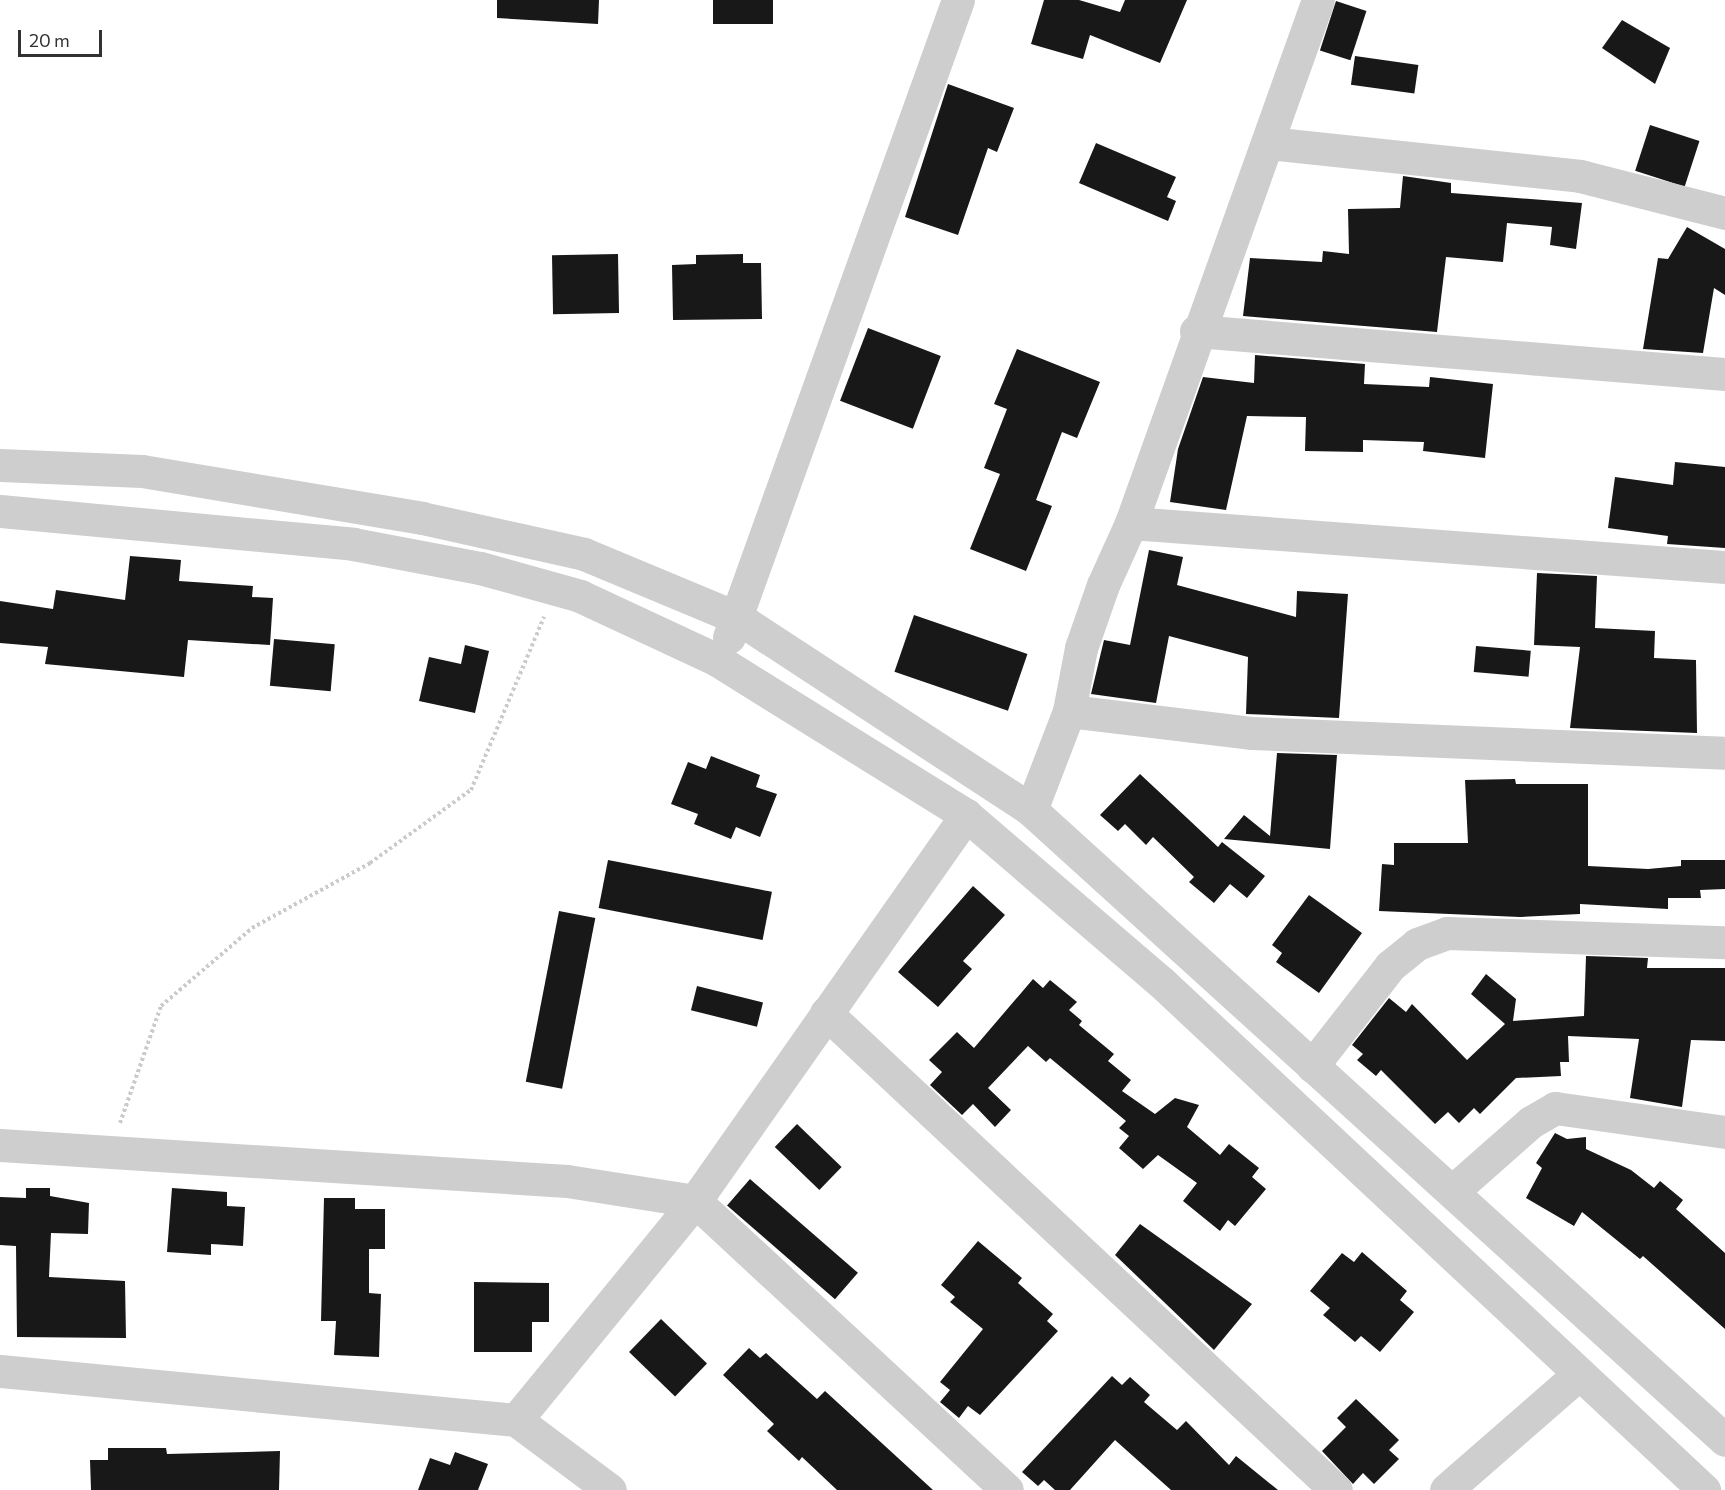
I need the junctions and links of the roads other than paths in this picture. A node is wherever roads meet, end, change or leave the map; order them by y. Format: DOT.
graph roads {
  1 [pos="958,0"];
  2 [pos="1318,0"];
  3 [pos="1268,143"];
  4 [pos="1725,213"];
  5 [pos="1196,332"];
  6 [pos="1725,374"];
  7 [pos="0,465"];
  8 [pos="0,511"];
  9 [pos="1131,523"];
  10 [pos="1725,567"];
  11 [pos="738,618"];
  12 [pos="717,660"];
  13 [pos="1069,711"];
  14 [pos="1725,753"];
  15 [pos="1031,810"];
  16 [pos="966,815"];
  17 [pos="1725,942"];
  18 [pos="826,1013"];
  19 [pos="1312,1066"];
  20 [pos="1725,1132"];
  21 [pos="0,1145"];
  22 [pos="1455,1189"];
  23 [pos="695,1202"];
  24 [pos="0,1371"];
  25 [pos="1579,1374"];
  26 [pos="516,1420"];
  27 [pos="1725,1440"];
  28 [pos="610,1490"];
  29 [pos="1007,1490"];
  30 [pos="1336,1490"];
  31 [pos="1446,1490"];
  32 [pos="1704,1490"];
  1 -- 11 [label="street"];
  2 -- 3 [label="street"];
  3 -- 4 [label="street"];
  3 -- 5 [label="street"];
  5 -- 6 [label="street"];
  5 -- 9 [label="street"];
  7 -- 11 [label="street"];
  8 -- 12 [label="street"];
  9 -- 10 [label="street"];
  9 -- 13 [label="street"];
  11 -- 12 [label="street"];
  11 -- 15 [label="street"];
  12 -- 16 [label="street"];
  13 -- 14 [label="street"];
  13 -- 15 [label="street"];
  15 -- 19 [label="street"];
  16 -- 18 [label="street"];
  16 -- 25 [label="street"];
  17 -- 19 [label="street"];
  18 -- 23 [label="street"];
  18 -- 30 [label="street"];
  19 -- 22 [label="street"];
  20 -- 22 [label="street"];
  21 -- 23 [label="street"];
  22 -- 27 [label="street"];
  23 -- 26 [label="street"];
  23 -- 29 [label="street"];
  24 -- 26 [label="street"];
  25 -- 31 [label="street"];
  25 -- 32 [label="street"];
  26 -- 28 [label="street"];
}
